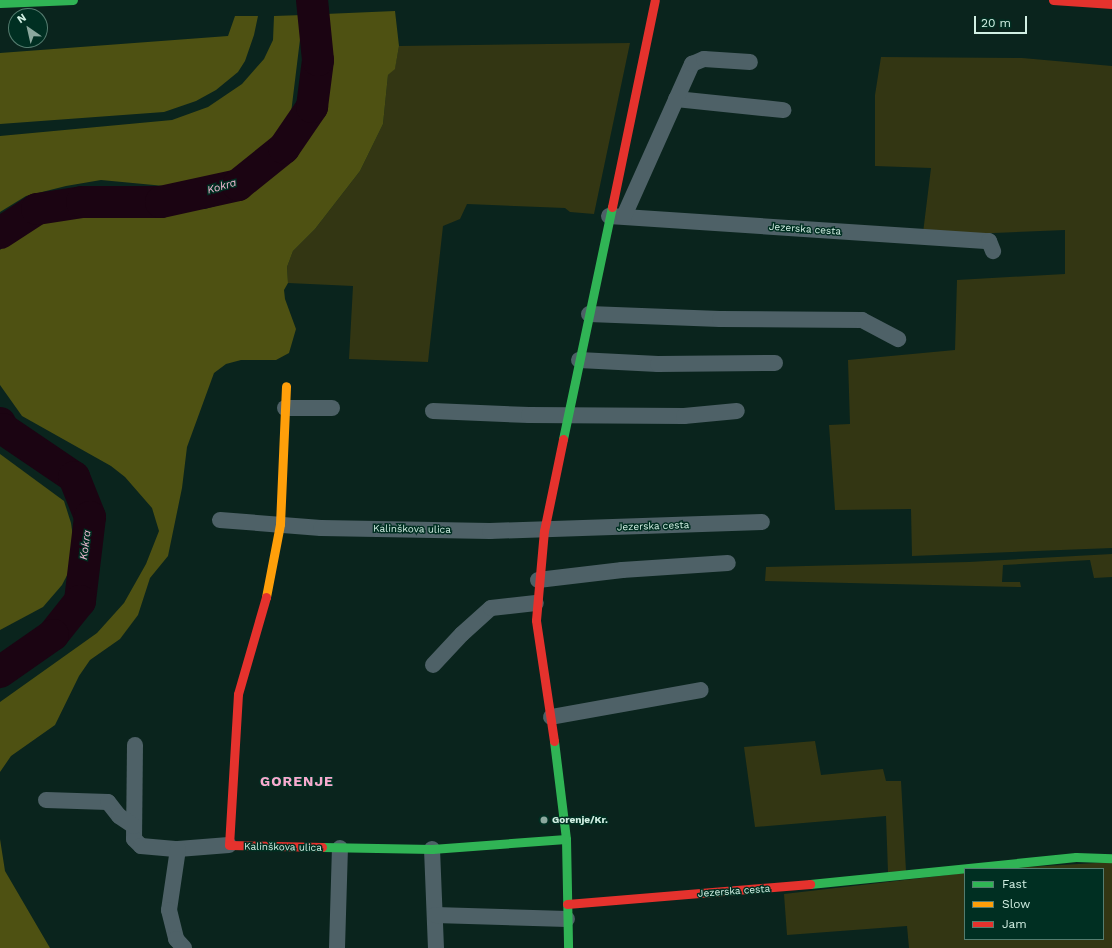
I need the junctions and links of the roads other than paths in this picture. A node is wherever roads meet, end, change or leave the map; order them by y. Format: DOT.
graph roads {
  1 [pos="73,0"];
  2 [pos="655,0"];
  3 [pos="1053,0"];
  4 [pos="0,3"];
  5 [pos="1112,4"];
  6 [pos="750,62"];
  7 [pos="676,99"];
  8 [pos="783,110"];
  9 [pos="617,216"];
  10 [pos="993,252"];
  11 [pos="589,314"];
  12 [pos="898,339"];
  13 [pos="579,360"];
  14 [pos="775,363"];
  15 [pos="286,386"];
  16 [pos="285,408"];
  17 [pos="332,408"];
  18 [pos="433,411"];
  19 [pos="737,411"];
  20 [pos="569,414"];
  21 [pos="220,520"];
  22 [pos="762,522"];
  23 [pos="280,524"];
  24 [pos="544,531"];
  25 [pos="728,564"];
  26 [pos="538,580"];
  27 [pos="536,603"];
  28 [pos="433,665"];
  29 [pos="701,690"];
  30 [pos="552,717"];
  31 [pos="135,745"];
  32 [pos="46,800"];
  33 [pos="134,826"];
  34 [pos="566,839"];
  35 [pos="229,846"];
  36 [pos="340,848"];
  37 [pos="178,849"];
  38 [pos="432,849"];
  39 [pos="1112,858"];
  40 [pos="975,868"];
  41 [pos="964,869"];
  42 [pos="567,912"];
  43 [pos="435,915"];
  44 [pos="184,948"];
  45 [pos="337,948"];
  46 [pos="436,948"];
  47 [pos="568,948"];
  1 -- 4 [label="main road"];
  2 -- 9 [label="main road"];
  3 -- 5 [label="main road"];
  6 -- 7 [label="street"];
  7 -- 8 [label="street"];
  7 -- 9 [label="street"];
  9 -- 10 [label="street, Jezerska cesta"];
  9 -- 11 [label="main road"];
  11 -- 12 [label="street"];
  11 -- 13 [label="main road"];
  13 -- 14 [label="street"];
  13 -- 20 [label="main road"];
  15 -- 16 [label="main road, Kalinškova ulica"];
  16 -- 17 [label="street"];
  16 -- 23 [label="main road, Kalinškova ulica"];
  18 -- 20 [label="street"];
  19 -- 20 [label="street"];
  20 -- 24 [label="main road"];
  21 -- 23 [label="street, Kalinškova ulica"];
  22 -- 24 [label="street, Jezerska cesta"];
  23 -- 24 [label="street, Kalinškova ulica"];
  23 -- 35 [label="main road, Kalinškova ulica"];
  24 -- 26 [label="main road"];
  25 -- 26 [label="street"];
  26 -- 27 [label="main road"];
  27 -- 28 [label="street"];
  27 -- 30 [label="main road"];
  29 -- 30 [label="street"];
  30 -- 34 [label="main road"];
  31 -- 33 [label="street"];
  32 -- 33 [label="street"];
  33 -- 37 [label="street"];
  34 -- 38 [label="main road, Kalinškova ulica"];
  34 -- 42 [label="main road"];
  35 -- 36 [label="main road, Kalinškova ulica"];
  35 -- 37 [label="street"];
  36 -- 38 [label="main road, Kalinškova ulica"];
  36 -- 45 [label="street"];
  37 -- 44 [label="street"];
  38 -- 43 [label="street"];
  39 -- 40 [label="main road, Jezerska cesta"];
  41 -- 42 [label="main road, Jezerska cesta"];
  42 -- 43 [label="street"];
  42 -- 47 [label="main road"];
  43 -- 46 [label="street"];
}
